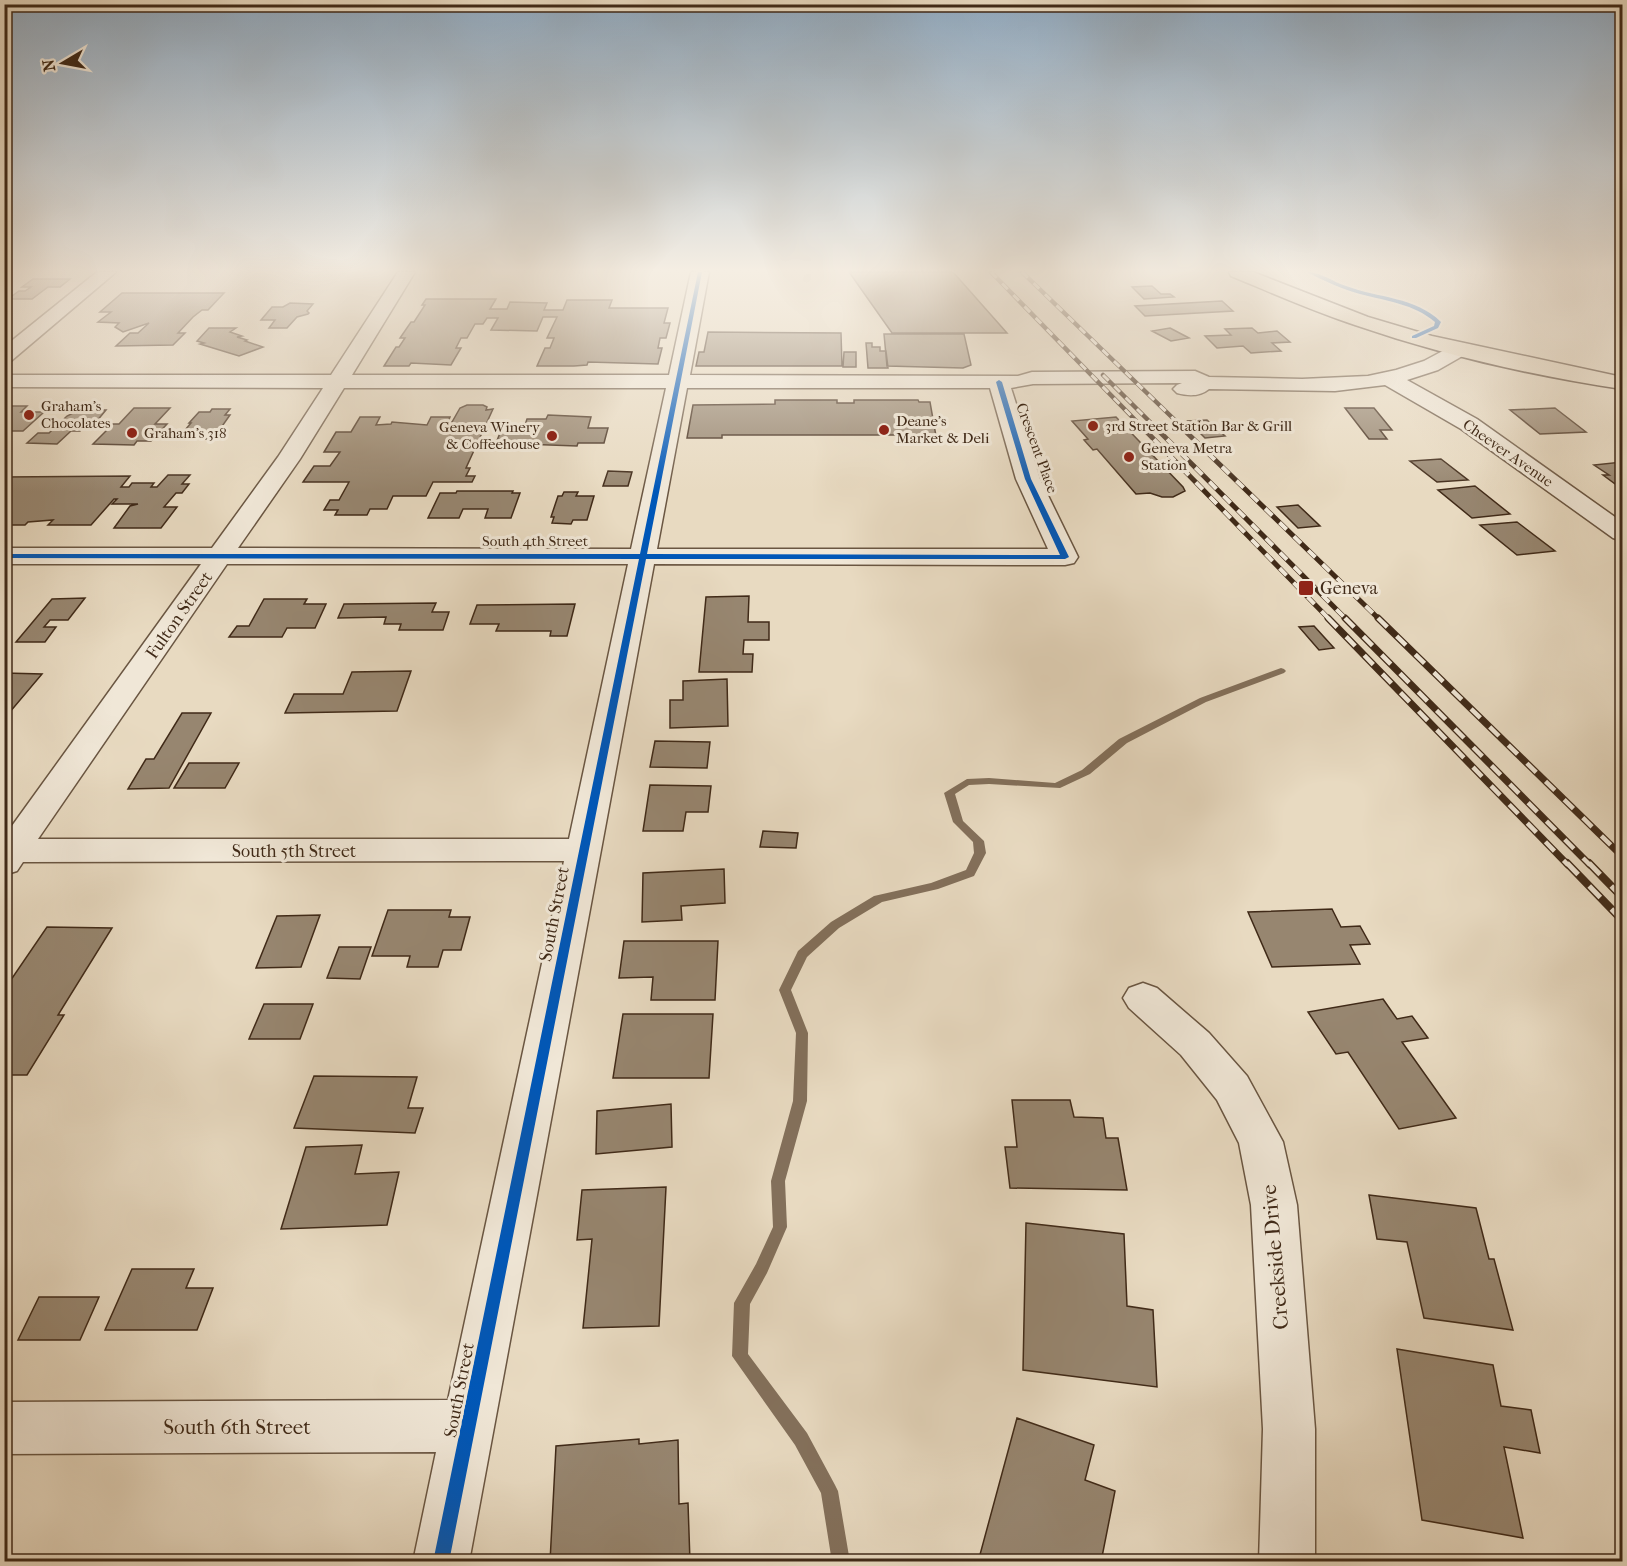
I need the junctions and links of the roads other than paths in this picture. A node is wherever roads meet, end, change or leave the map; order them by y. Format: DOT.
graph roads {
  1 [pos="19,345"];
  2 [pos="360,345"];
  3 [pos="685,345"];
  4 [pos="1442,345"];
  5 [pos="1459,350"];
  6 [pos="4,357"];
  7 [pos="1390,379"];
  8 [pos="4,381"];
  9 [pos="337,381"];
  10 [pos="678,382"];
  11 [pos="1009,382"];
  12 [pos="1623,382"];
  13 [pos="1623,533"];
  14 [pos="643,555"];
  15 [pos="4,556"];
  16 [pos="220,556"];
  17 [pos="1065,557"];
  18 [pos="583,850"];
  19 [pos="7,855"];
  20 [pos="1143,998"];
  21 [pos="469,1426"];
  22 [pos="4,1428"];
  23 [pos="441,1562"];
  24 [pos="1287,1562"];
  1 -- 6 [label="street"];
  2 -- 9 [label="street, Fulton Street"];
  3 -- 10 [label="street, South Street"];
  4 -- 5 [label="main road"];
  5 -- 7 [label="street"];
  5 -- 12 [label="main road"];
  7 -- 11 [label="street"];
  7 -- 13 [label="street, Cheever Avenue"];
  8 -- 9 [label="street"];
  9 -- 10 [label="street"];
  9 -- 16 [label="street, Fulton Street"];
  10 -- 11 [label="street"];
  10 -- 14 [label="street, South Street"];
  11 -- 17 [label="street, Crescent Place"];
  14 -- 16 [label="street, South 4th Street"];
  14 -- 17 [label="street, South 4th Street"];
  14 -- 18 [label="street, South Street"];
  15 -- 16 [label="street, South 4th Street"];
  16 -- 19 [label="street, Fulton Street"];
  18 -- 19 [label="street, South 5th Street"];
  18 -- 21 [label="street, South Street"];
  20 -- 24 [label="street, Creekside Drive"];
  21 -- 22 [label="street, South 6th Street"];
  21 -- 23 [label="street, South Street"];
}
